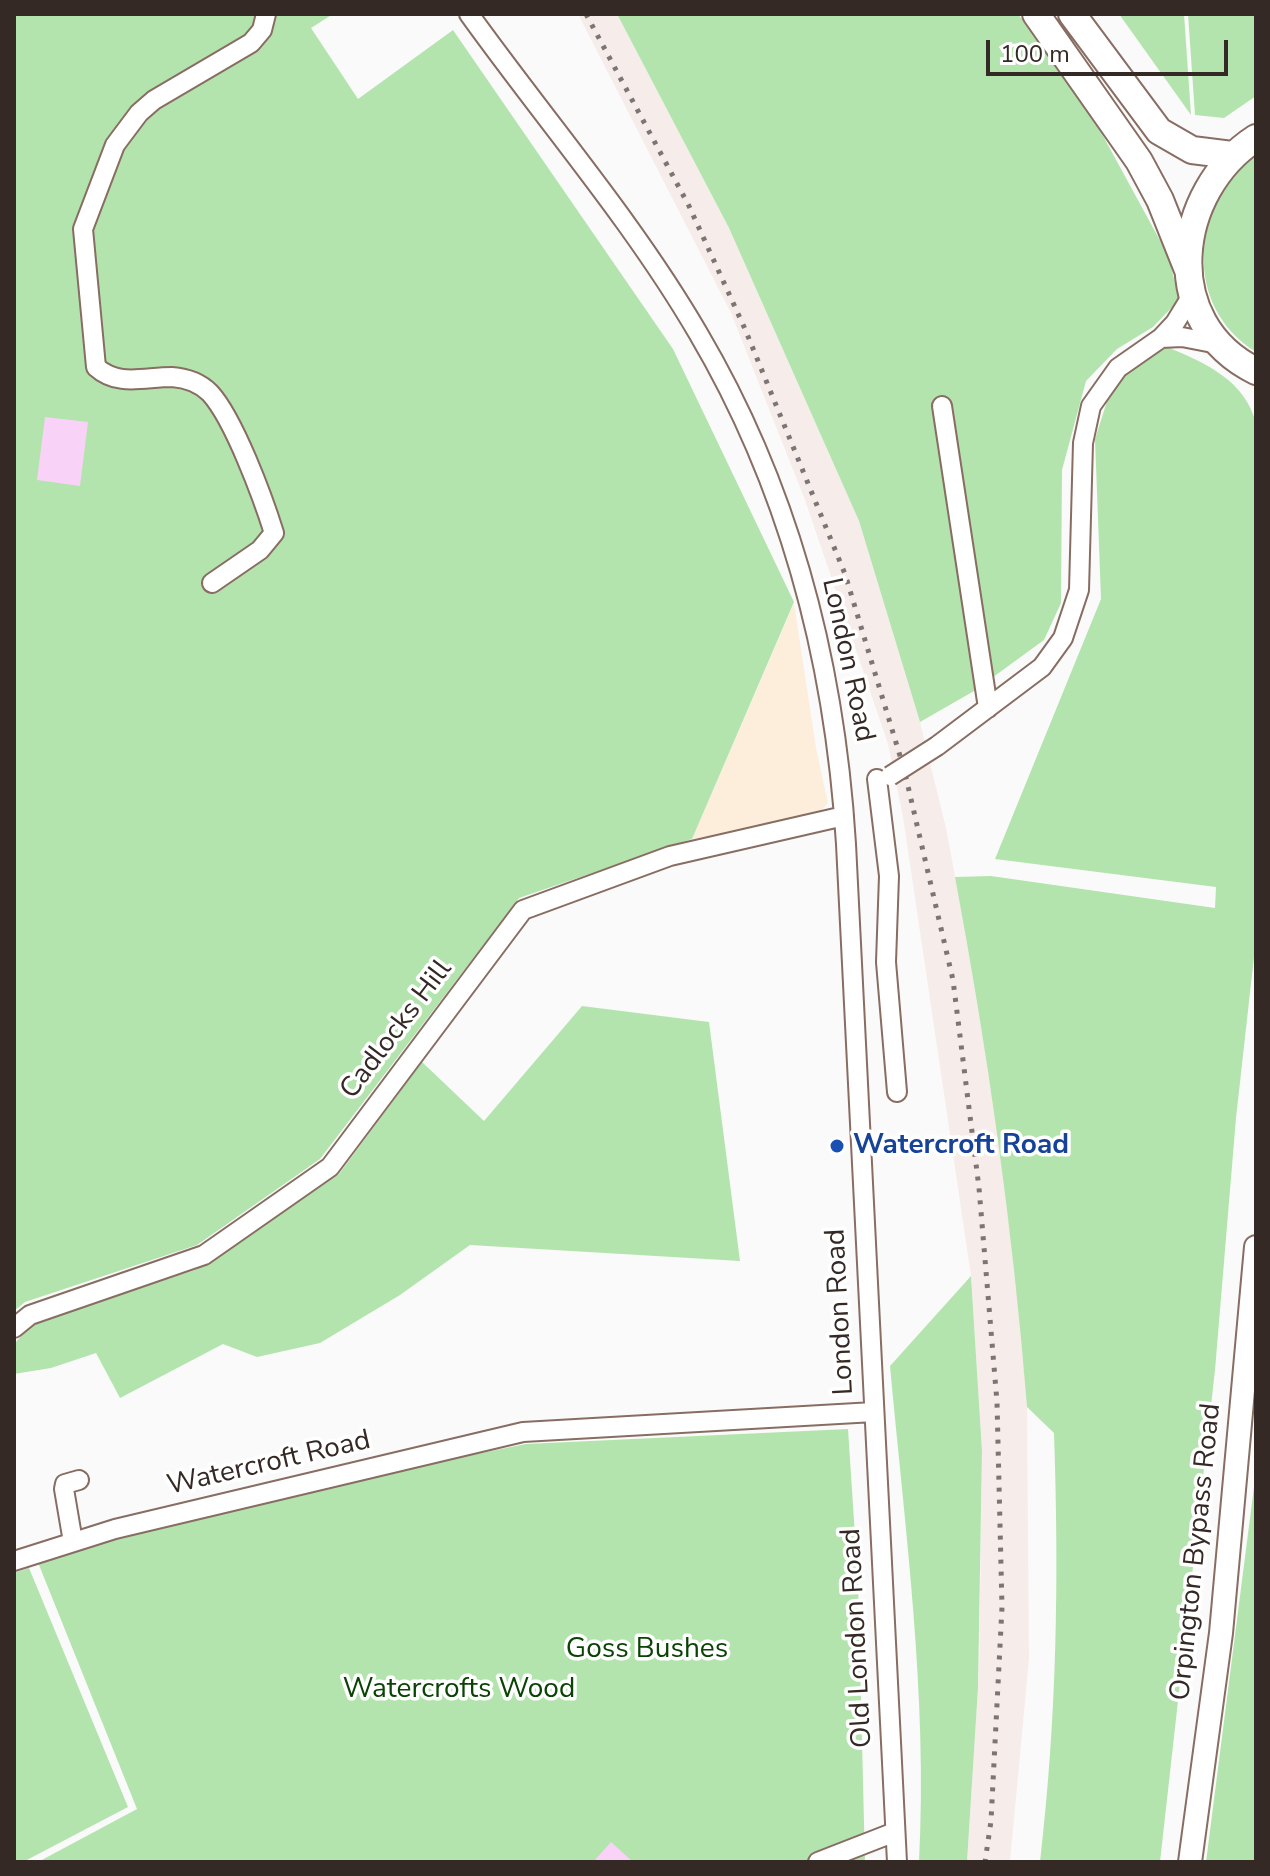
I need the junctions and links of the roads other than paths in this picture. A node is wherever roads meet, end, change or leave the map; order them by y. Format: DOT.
graph roads {
  1 [pos="266,14"];
  2 [pos="469,14"];
  3 [pos="1036,14"];
  4 [pos="1072,14"];
  5 [pos="1256,138"];
  6 [pos="1232,155"];
  7 [pos="1191,281"];
  8 [pos="1161,338"];
  9 [pos="1223,345"];
  10 [pos="1255,371"];
  11 [pos="942,406"];
  12 [pos="212,583"];
  13 [pos="988,708"];
  14 [pos="883,777"];
  15 [pos="842,785"];
  16 [pos="844,816"];
  17 [pos="897,1092"];
  18 [pos="1256,1247"];
  19 [pos="14,1328"];
  20 [pos="874,1412"];
  21 [pos="79,1480"];
  22 [pos="73,1542"];
  23 [pos="14,1561"];
  24 [pos="895,1832"];
  25 [pos="818,1862"];
  26 [pos="897,1862"];
  27 [pos="1190,1862"];
  1 -- 12 [label="street"];
  2 -- 15 [label="street, London Road"];
  3 -- 7 [label="highway"];
  4 -- 6 [label="highway"];
  5 -- 6 [label="highway"];
  6 -- 7 [label="highway"];
  7 -- 8 [label="street"];
  7 -- 9 [label="highway"];
  8 -- 9 [label="street"];
  8 -- 13 [label="street"];
  9 -- 10 [label="highway"];
  11 -- 13 [label="street"];
  13 -- 14 [label="street, bridge"];
  14 -- 15 [label="street"];
  14 -- 17 [label="street"];
  15 -- 16 [label="street, London Road"];
  16 -- 19 [label="street, Cadlocks Hill"];
  16 -- 20 [label="street, London Road"];
  18 -- 27 [label="main road, Orpington Bypass Road"];
  20 -- 22 [label="street, Watercroft Road"];
  20 -- 24 [label="street, Old London Road"];
  21 -- 22 [label="street"];
  22 -- 23 [label="street, Watercroft Road"];
  24 -- 25 [label="street"];
  24 -- 26 [label="street, Old London Road"];
}
